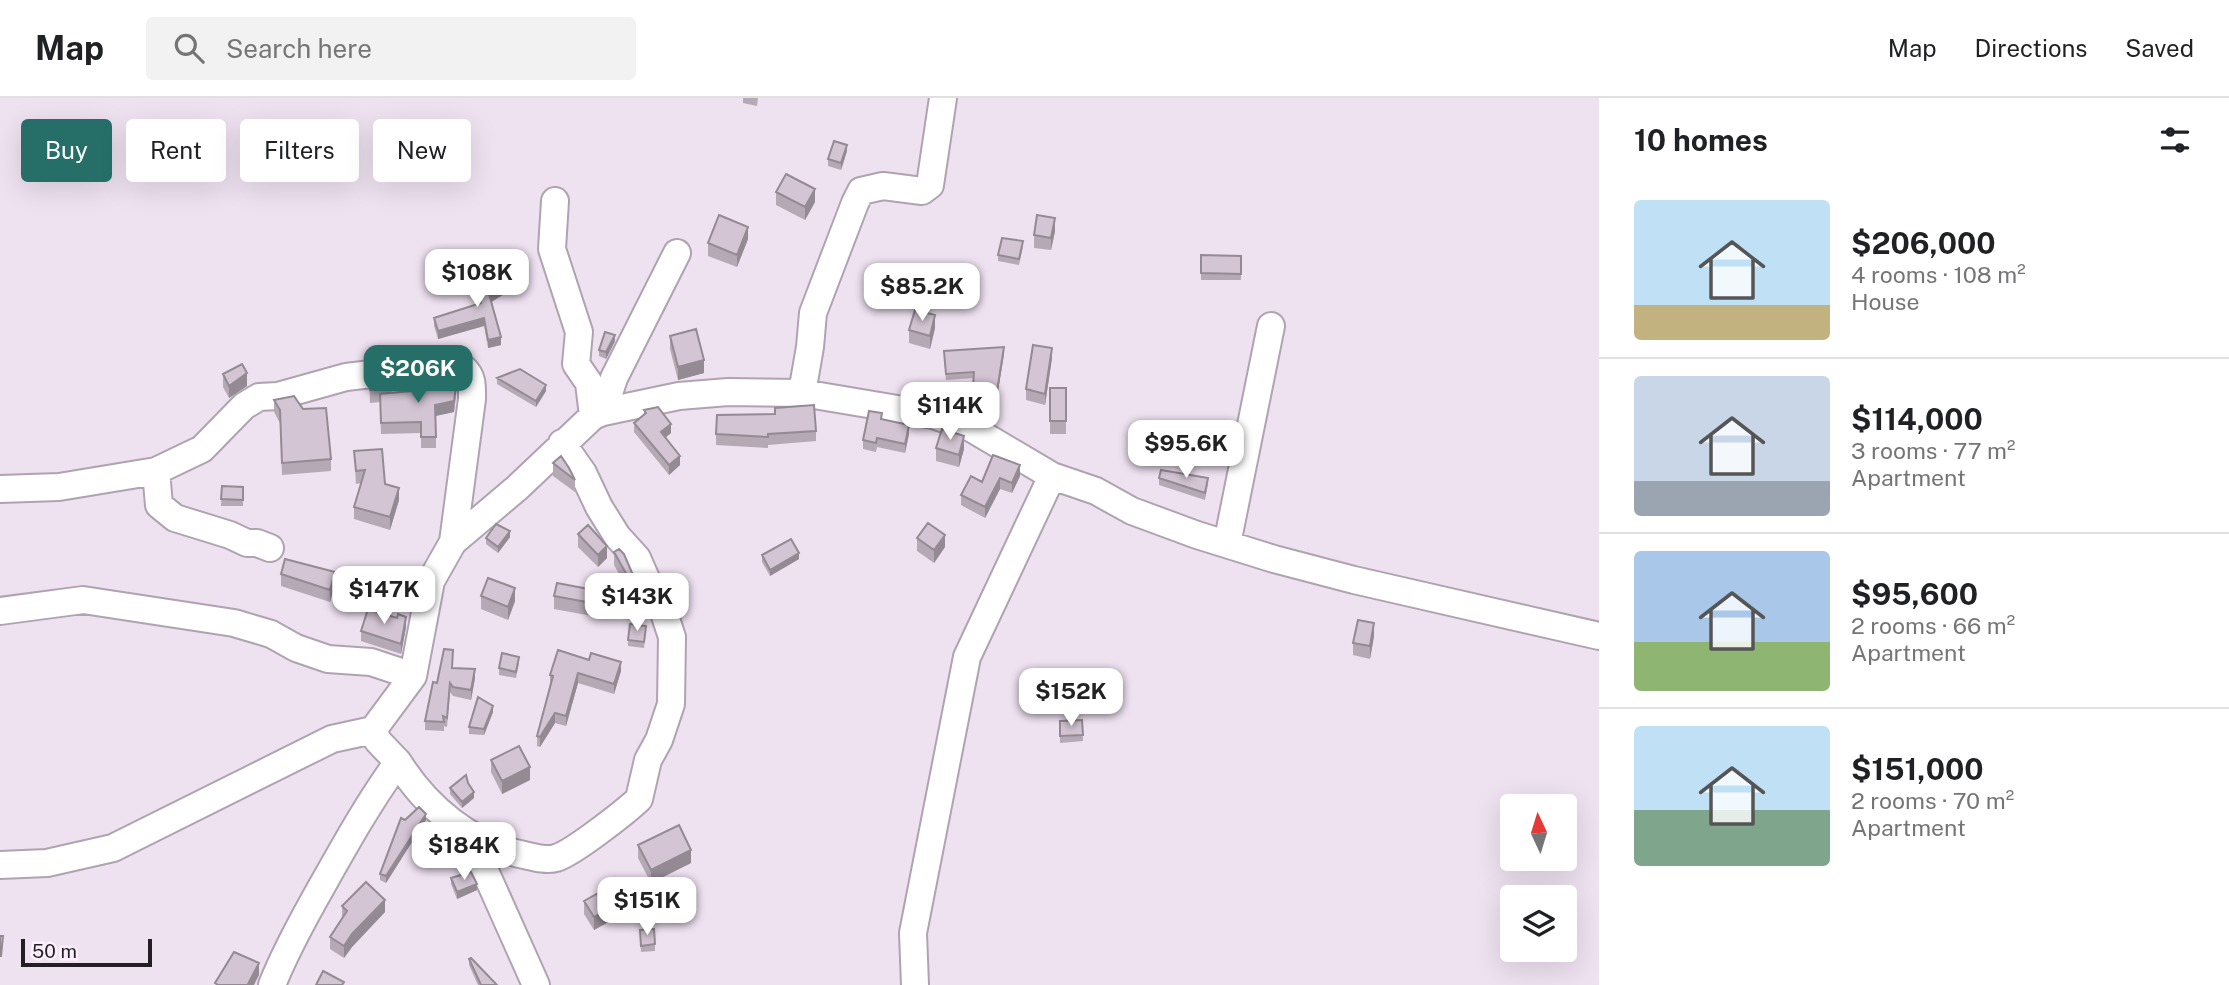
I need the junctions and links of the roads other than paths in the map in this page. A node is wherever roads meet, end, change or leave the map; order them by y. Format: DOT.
graph roads {
  1 [pos="943,98"];
  2 [pos="555,201"];
  3 [pos="677,253"];
  4 [pos="1271,326"];
  5 [pos="802,393"];
  6 [pos="598,414"];
  7 [pos="562,443"];
  8 [pos="156,471"];
  9 [pos="1052,476"];
  10 [pos="0,489"];
  11 [pos="453,542"];
  12 [pos="1227,544"];
  13 [pos="270,548"];
  14 [pos="0,611"];
  15 [pos="1599,636"];
  16 [pos="413,676"];
  17 [pos="373,730"];
  18 [pos="398,762"];
  19 [pos="469,835"];
  20 [pos="0,865"];
  21 [pos="272,985"];
  22 [pos="536,985"];
  23 [pos="915,985"];
  1 -- 5 [label="street"];
  2 -- 6 [label="street"];
  3 -- 6 [label="street"];
  4 -- 12 [label="street"];
  5 -- 6 [label="street"];
  5 -- 9 [label="street"];
  6 -- 7 [label="street"];
  7 -- 11 [label="street"];
  7 -- 19 [label="street"];
  8 -- 10 [label="street"];
  8 -- 11 [label="street"];
  8 -- 13 [label="street"];
  9 -- 12 [label="street"];
  9 -- 23 [label="street"];
  11 -- 16 [label="street"];
  12 -- 15 [label="street"];
  14 -- 16 [label="street"];
  16 -- 17 [label="street"];
  17 -- 18 [label="street"];
  17 -- 20 [label="street"];
  18 -- 19 [label="street"];
  18 -- 21 [label="street"];
  19 -- 22 [label="street"];
}
